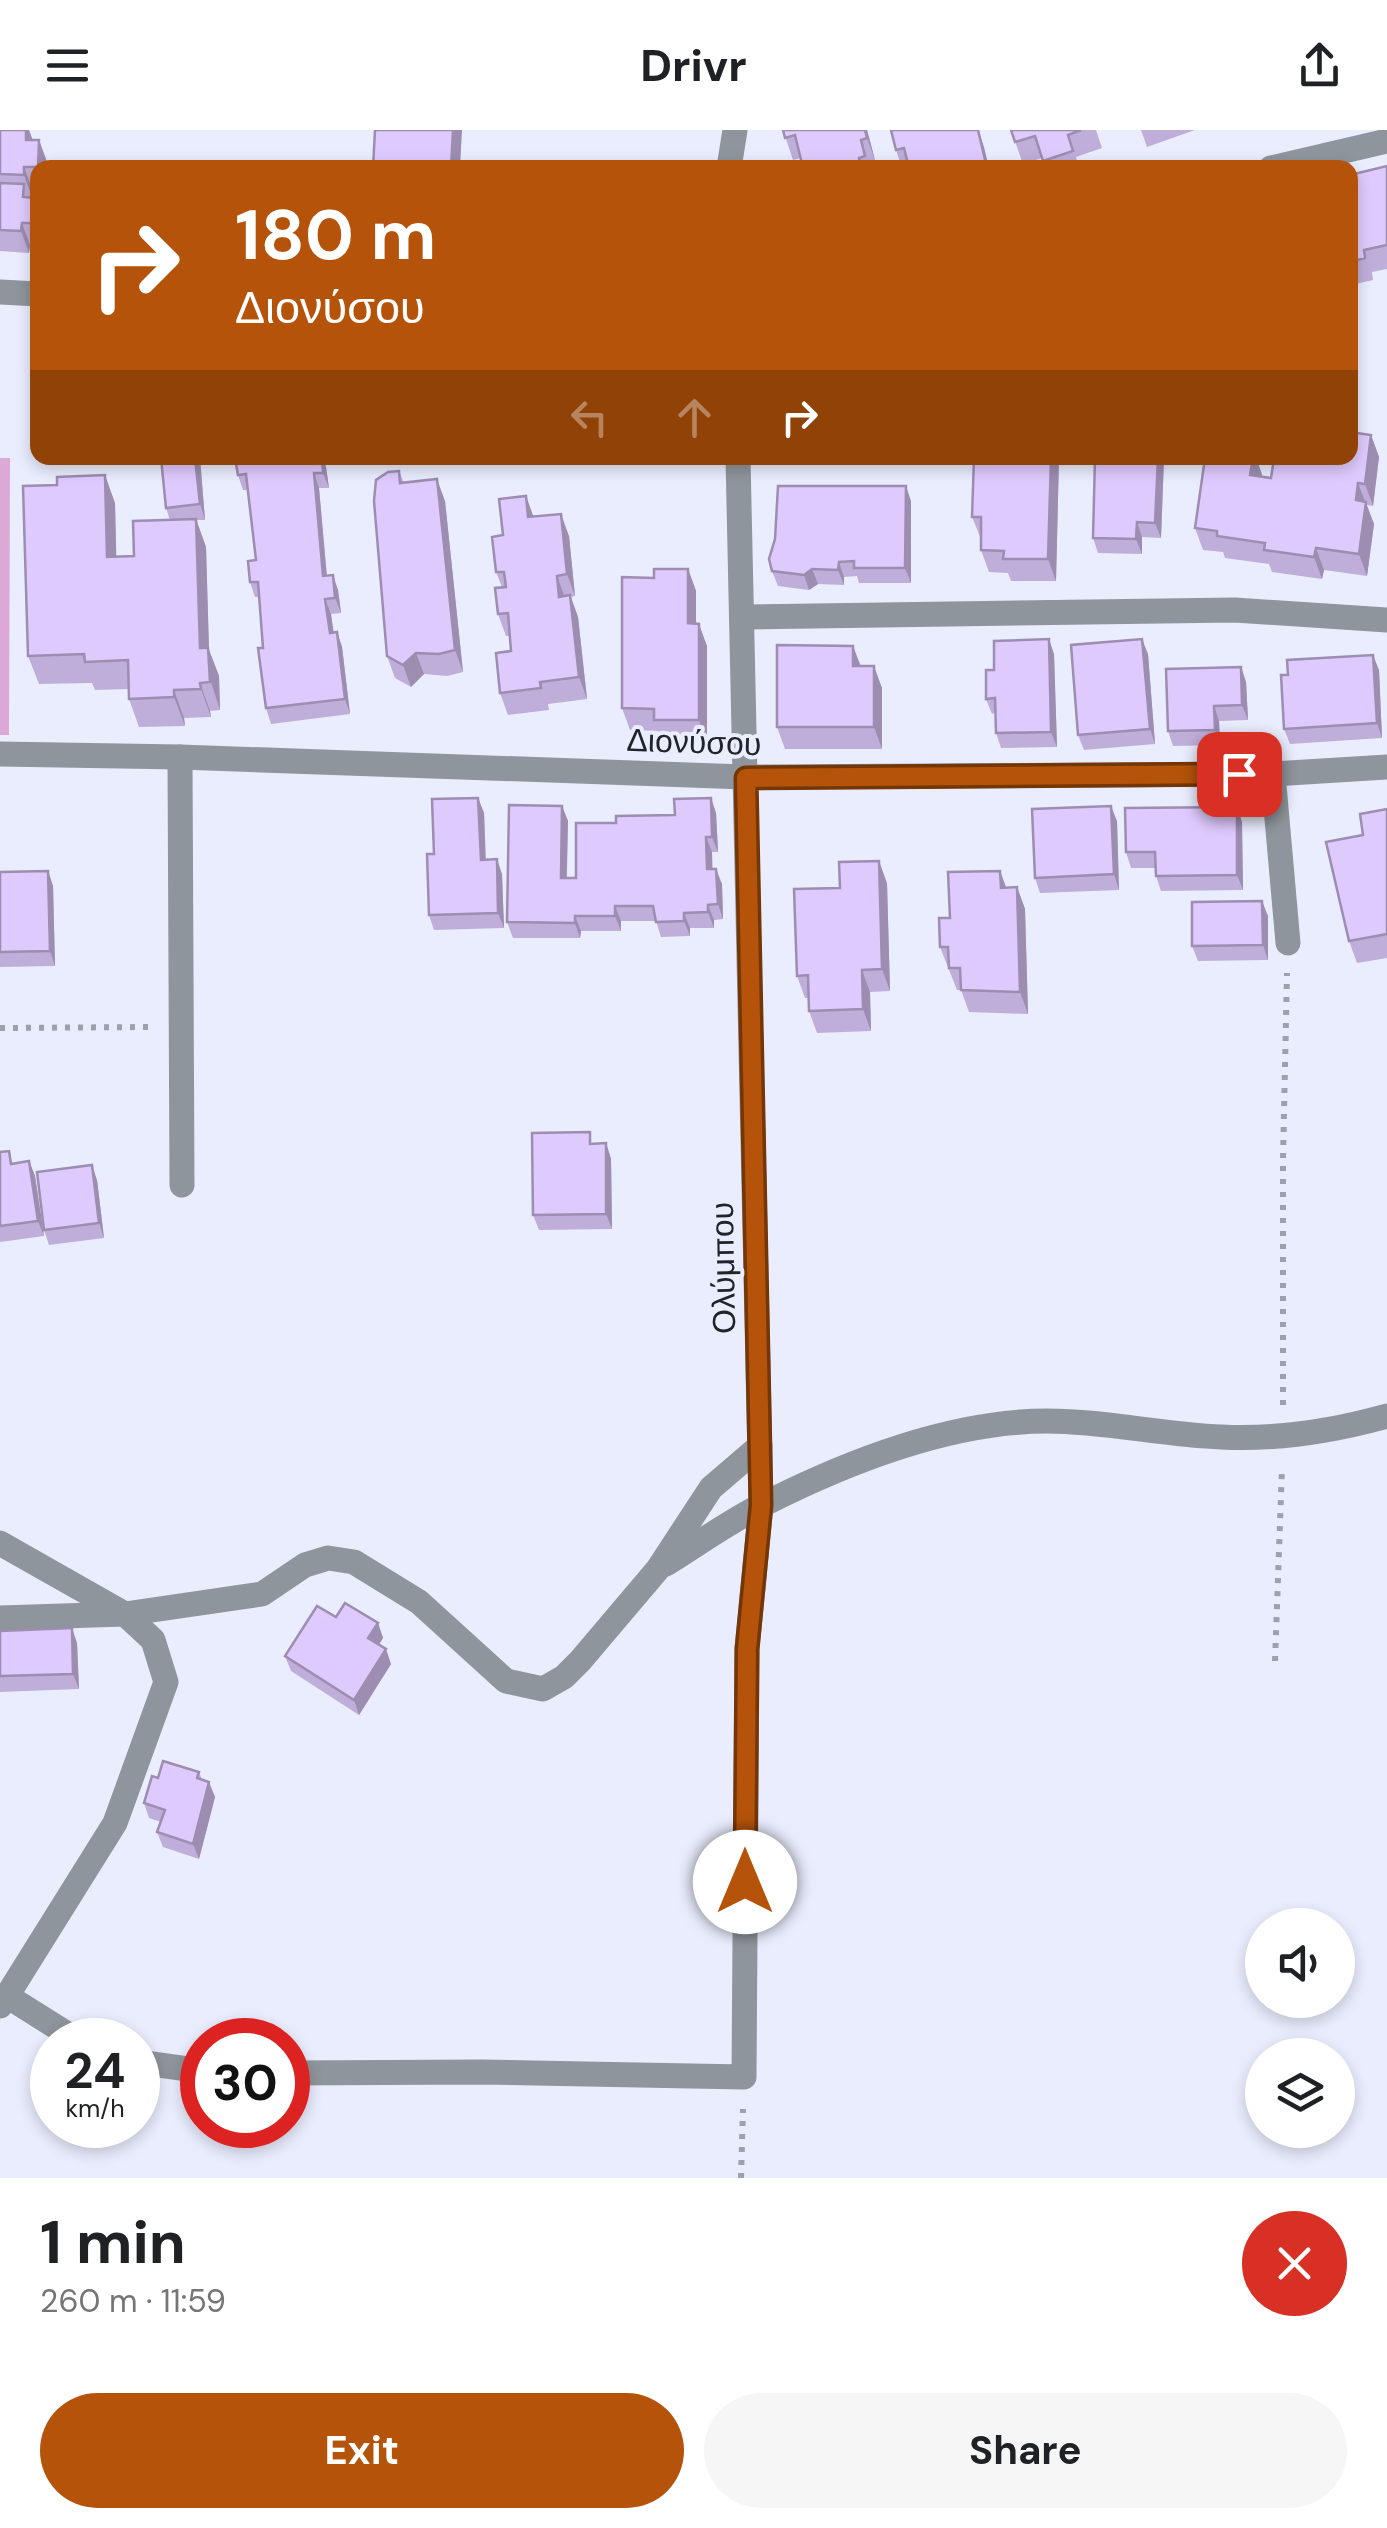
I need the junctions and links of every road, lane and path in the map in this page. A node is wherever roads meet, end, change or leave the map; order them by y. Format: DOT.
graph roads {
  1 [pos="735,130"];
  2 [pos="1387,141"];
  3 [pos="730,160"];
  4 [pos="1305,160"];
  5 [pos="0,292"];
  6 [pos="30,294"];
  7 [pos="738,465"];
  8 [pos="742,617"];
  9 [pos="1387,620"];
  10 [pos="0,754"];
  11 [pos="180,757"];
  12 [pos="1387,768"];
  13 [pos="1272,774"];
  14 [pos="746,778"];
  15 [pos="1288,943"];
  16 [pos="182,1027"];
  17 [pos="0,1028"];
  18 [pos="182,1185"];
  19 [pos="1387,1416"];
  20 [pos="1282,1436"];
  21 [pos="760,1446"];
  22 [pos="761,1505"];
  23 [pos="0,1543"];
  24 [pos="658,1570"];
  25 [pos="125,1614"];
  26 [pos="0,1618"];
  27 [pos="1275,1661"];
  28 [pos="4,2001"];
  29 [pos="36,2018"];
  30 [pos="310,2073"];
  31 [pos="744,2077"];
  32 [pos="741,2178"];
  1 -- 3 [label="street"];
  2 -- 4 [label="street"];
  5 -- 6 [label="street"];
  7 -- 8 [label="street, Ολύμπου"];
  8 -- 9 [label="street"];
  8 -- 14 [label="street, Ολύμπου"];
  10 -- 11 [label="street, Διονύσου"];
  11 -- 14 [label="street, Διονύσου"];
  11 -- 16 [label="street"];
  12 -- 13 [label="street, Διονύσου"];
  13 -- 14 [label="street, Διονύσου"];
  13 -- 15 [label="street"];
  14 -- 21 [label="street, Ολύμπου"];
  15 -- 20 [label="path"];
  16 -- 17 [label="path"];
  16 -- 18 [label="street"];
  19 -- 20 [label="street"];
  20 -- 22 [label="street"];
  20 -- 27 [label="path"];
  21 -- 22 [label="street, Ολύμπου"];
  21 -- 24 [label="street"];
  22 -- 24 [label="street"];
  22 -- 31 [label="street, Ολύμπου"];
  23 -- 25 [label="street"];
  24 -- 25 [label="street"];
  25 -- 26 [label="street"];
  25 -- 28 [label="street"];
  28 -- 29 [label="street"];
  30 -- 31 [label="street"];
  31 -- 32 [label="path"];
}
